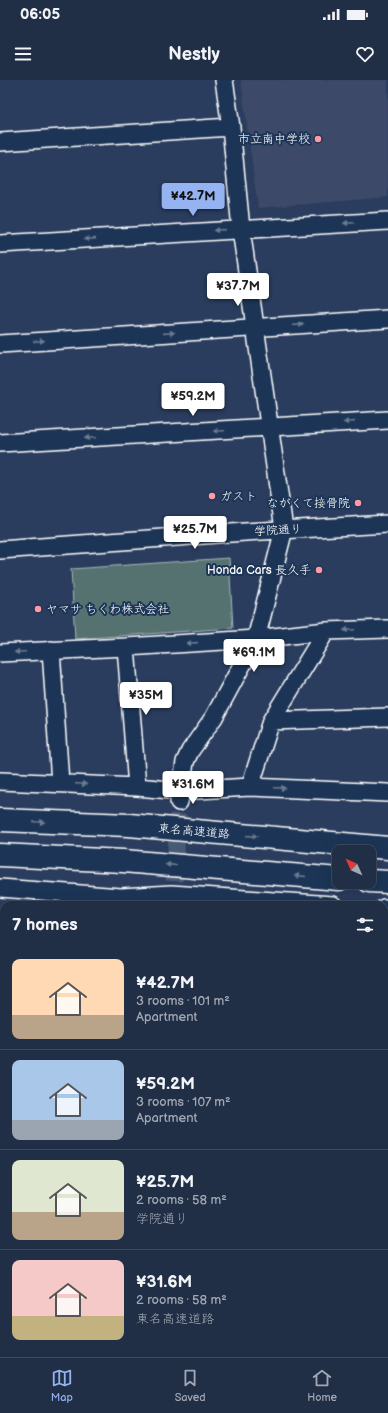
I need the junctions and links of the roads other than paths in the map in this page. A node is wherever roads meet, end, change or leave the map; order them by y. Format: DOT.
graph roads {
  1 [pos="224,80"];
  2 [pos="231,126"];
  3 [pos="0,142"];
  4 [pos="388,221"];
  5 [pos="241,229"];
  6 [pos="0,244"];
  7 [pos="388,319"];
  8 [pos="255,328"];
  9 [pos="0,344"];
  10 [pos="388,420"];
  11 [pos="270,428"];
  12 [pos="0,443"];
  13 [pos="388,524"];
  14 [pos="284,529"];
  15 [pos="0,550"];
  16 [pos="388,629"];
  17 [pos="326,631"];
  18 [pos="256,639"];
  19 [pos="126,647"];
  20 [pos="51,650"];
  21 [pos="0,653"];
  22 [pos="388,717"];
  23 [pos="271,721"];
  24 [pos="0,780"];
  25 [pos="60,783"];
  26 [pos="137,787"];
  27 [pos="250,787"];
  28 [pos="388,793"];
  29 [pos="180,797"];
  30 [pos="0,820"];
  31 [pos="388,848"];
  32 [pos="0,855"];
  33 [pos="332,878"];
  34 [pos="376,881"];
  35 [pos="388,882"];
  36 [pos="0,888"];
  37 [pos="279,901"];
  1 -- 2 [label="street"];
  2 -- 3 [label="street"];
  2 -- 5 [label="street"];
  4 -- 5 [label="street, one-way"];
  5 -- 6 [label="street, one-way"];
  5 -- 8 [label="street"];
  8 -- 7 [label="street, one-way"];
  9 -- 8 [label="street, one-way"];
  8 -- 11 [label="street"];
  10 -- 11 [label="street, one-way"];
  11 -- 12 [label="street, one-way"];
  11 -- 14 [label="street"];
  13 -- 14 [label="street, 学院通り"];
  14 -- 15 [label="street, 学院通り"];
  14 -- 18 [label="street"];
  16 -- 17 [label="street, one-way"];
  17 -- 18 [label="street"];
  17 -- 23 [label="street"];
  18 -- 19 [label="street, one-way"];
  18 -- 29 [label="street"];
  19 -- 20 [label="street"];
  19 -- 26 [label="street"];
  20 -- 21 [label="street, one-way"];
  20 -- 25 [label="street"];
  22 -- 23 [label="street"];
  23 -- 27 [label="street"];
  24 -- 25 [label="street"];
  25 -- 26 [label="street, one-way"];
  26 -- 29 [label="street"];
  27 -- 28 [label="street, one-way"];
  27 -- 29 [label="street"];
  30 -- 31 [label="highway, 東名高速道路, one-way"];
  33 -- 32 [label="highway, one-way"];
  34 -- 35 [label="highway"];
  36 -- 37 [label="street"];
}
